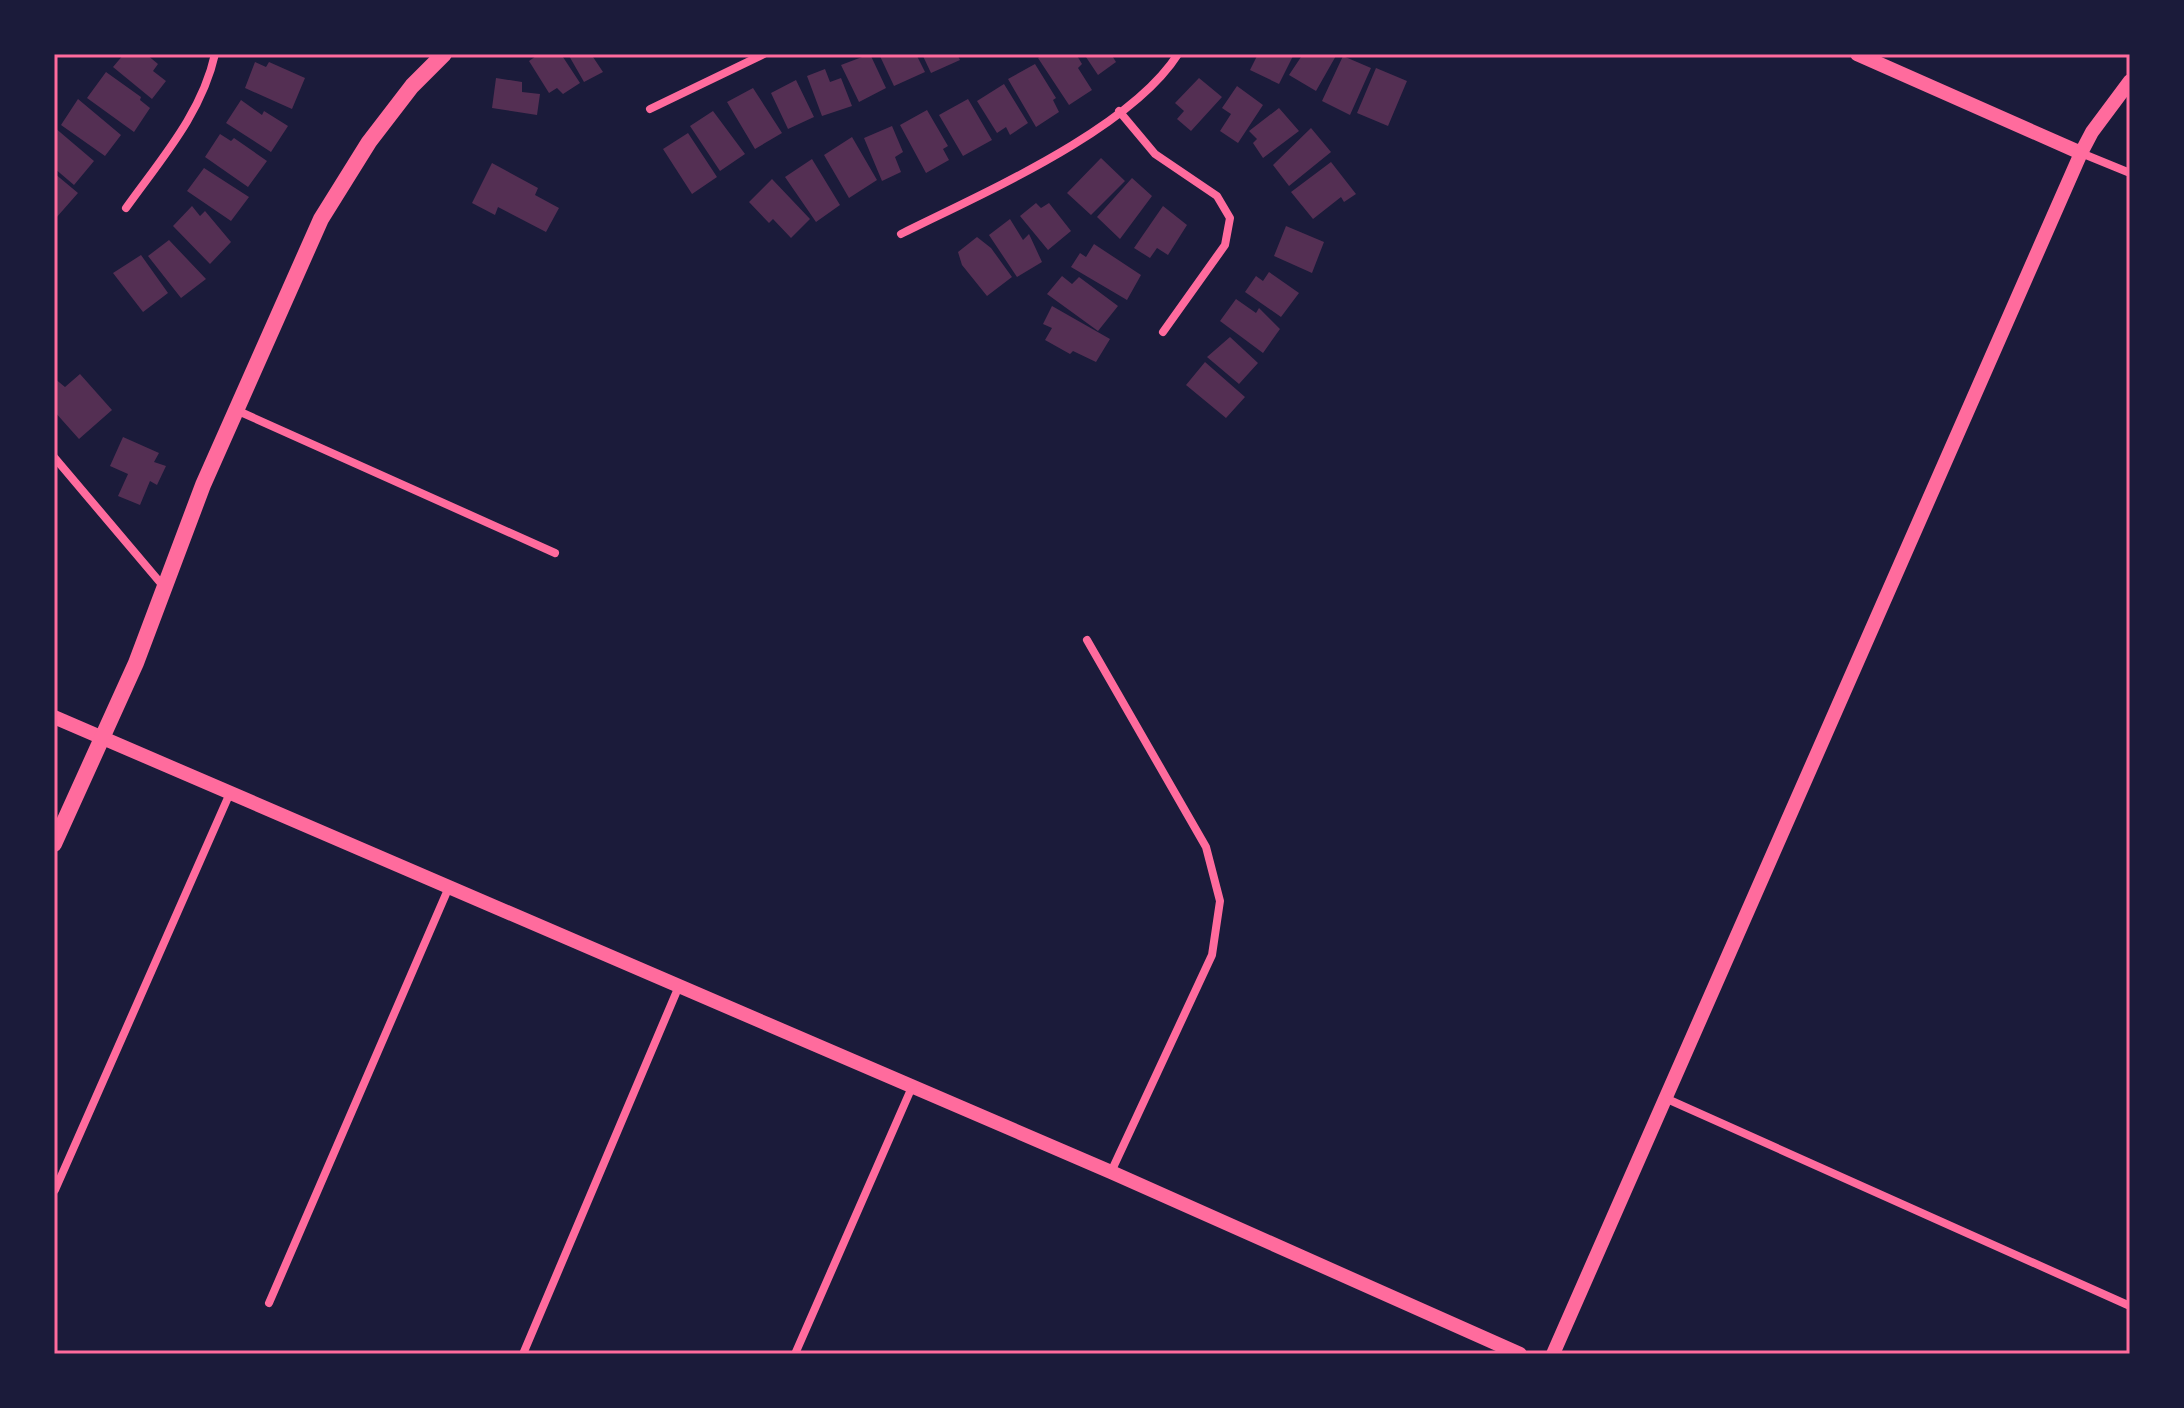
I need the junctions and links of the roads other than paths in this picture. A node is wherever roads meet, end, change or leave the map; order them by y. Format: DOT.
graph roads {
  1 [pos="215,54"];
  2 [pos="444,54"];
  3 [pos="763,54"];
  4 [pos="1178,54"];
  5 [pos="1857,54"];
  6 [pos="2130,81"];
  7 [pos="650,109"];
  8 [pos="1119,111"];
  9 [pos="2081,153"];
  10 [pos="2130,173"];
  11 [pos="126,208"];
  12 [pos="901,234"];
  13 [pos="1163,332"];
  14 [pos="235,410"];
  15 [pos="54,457"];
  16 [pos="555,553"];
  17 [pos="164,587"];
  18 [pos="1087,640"];
  19 [pos="54,717"];
  20 [pos="101,738"];
  21 [pos="230,793"];
  22 [pos="54,844"];
  23 [pos="449,887"];
  24 [pos="679,986"];
  25 [pos="912,1087"];
  26 [pos="1665,1098"];
  27 [pos="1111,1172"];
  28 [pos="55,1190"];
  29 [pos="269,1303"];
  30 [pos="2130,1306"];
  31 [pos="523,1354"];
  32 [pos="795,1354"];
  33 [pos="1520,1354"];
  34 [pos="1553,1354"];
  1 -- 11 [label="street"];
  2 -- 14 [label="main road"];
  3 -- 7 [label="street"];
  4 -- 8 [label="street"];
  5 -- 9 [label="street"];
  6 -- 9 [label="street"];
  8 -- 12 [label="street"];
  8 -- 13 [label="street"];
  9 -- 10 [label="street"];
  9 -- 26 [label="street"];
  14 -- 16 [label="street"];
  14 -- 17 [label="main road"];
  15 -- 17 [label="street"];
  17 -- 20 [label="main road"];
  18 -- 27 [label="street"];
  19 -- 20 [label="street"];
  20 -- 21 [label="street"];
  20 -- 22 [label="main road"];
  21 -- 23 [label="street"];
  21 -- 28 [label="street"];
  23 -- 24 [label="street"];
  23 -- 29 [label="street"];
  24 -- 25 [label="street"];
  24 -- 31 [label="street"];
  25 -- 27 [label="street"];
  25 -- 32 [label="street"];
  26 -- 30 [label="street"];
  26 -- 34 [label="street"];
  27 -- 33 [label="street"];
}
